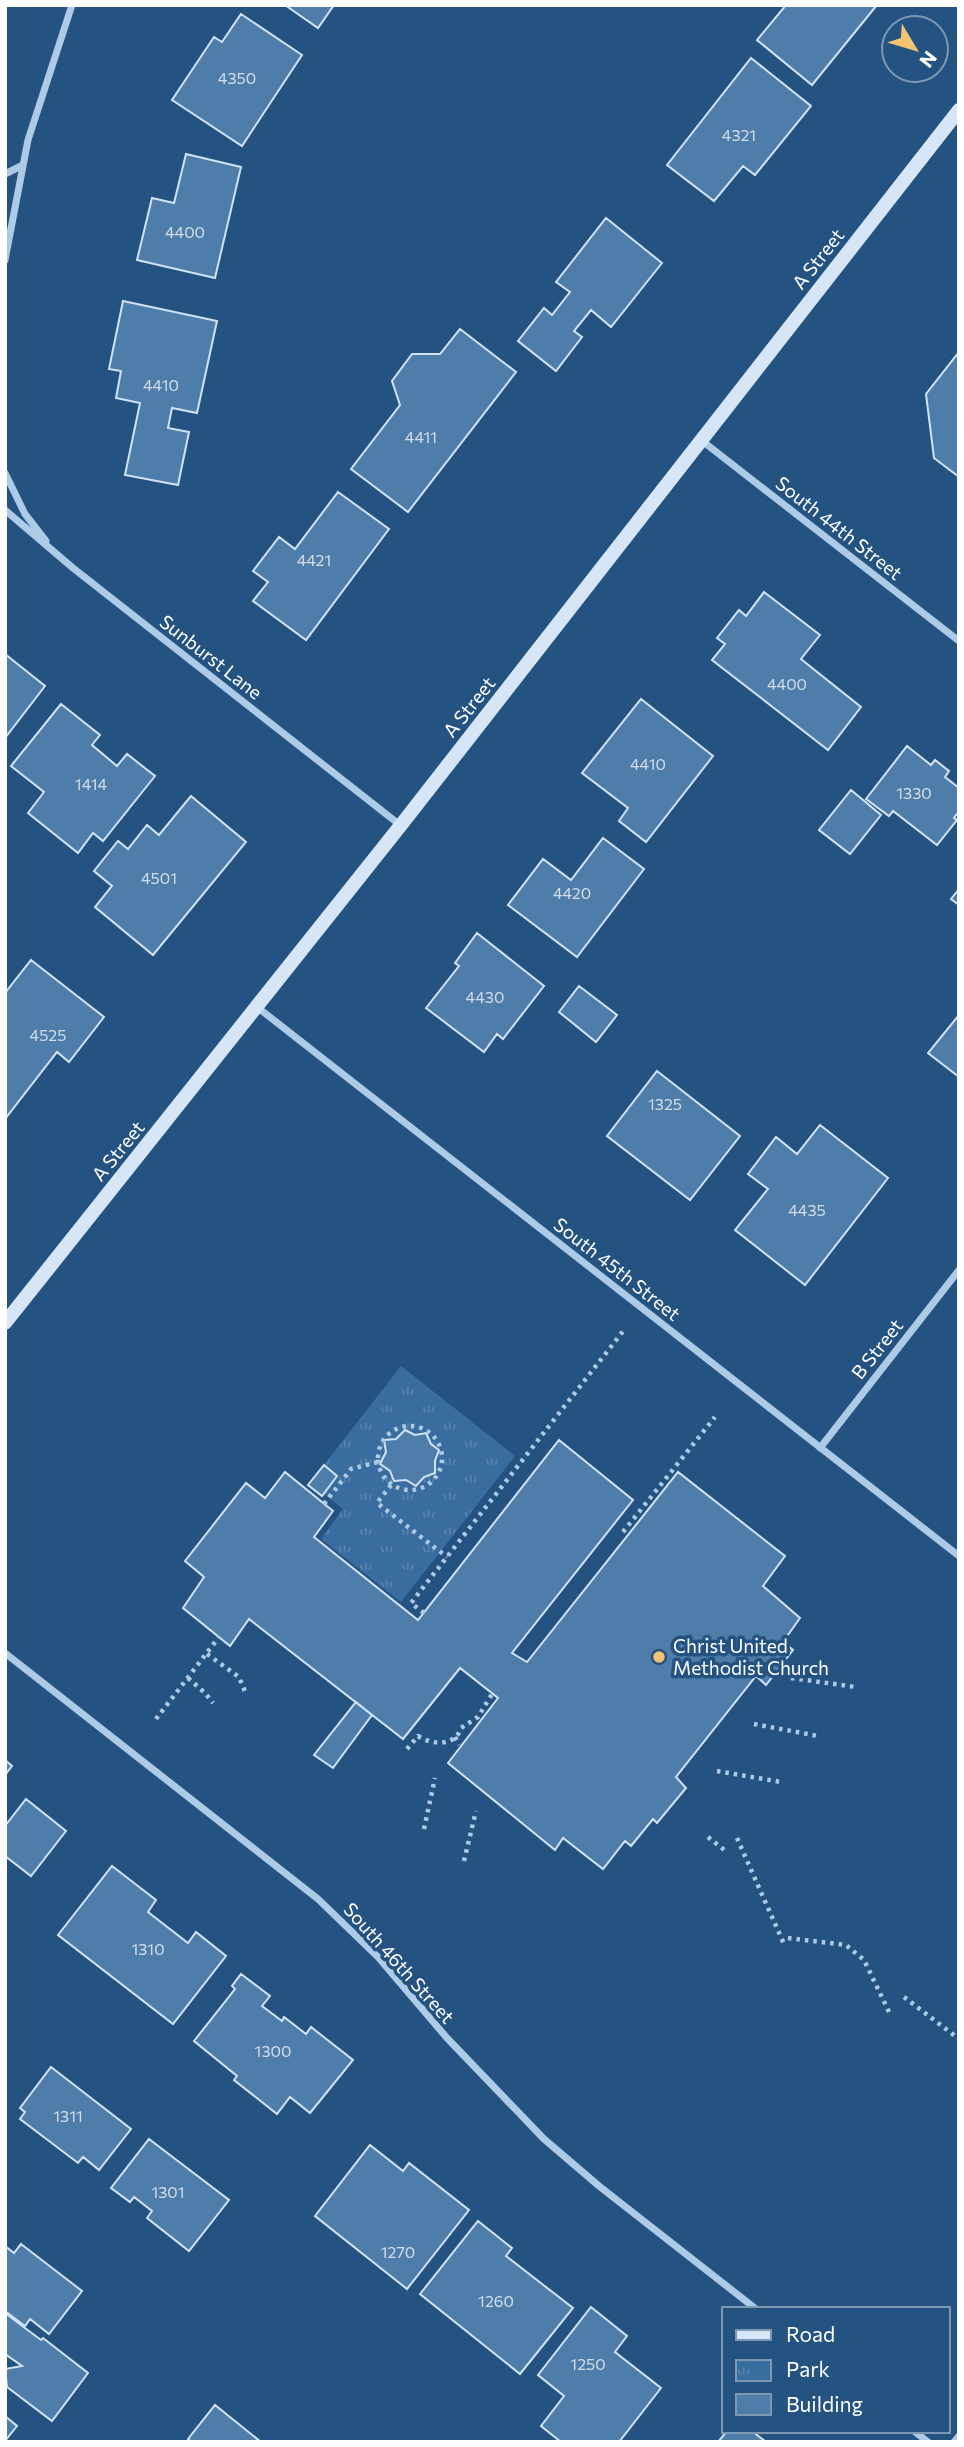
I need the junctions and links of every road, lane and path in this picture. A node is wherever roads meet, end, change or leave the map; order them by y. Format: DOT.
graph roads {
  1 [pos="72,5"];
  2 [pos="959,110"];
  3 [pos="23,165"];
  4 [pos="5,174"];
  5 [pos="5,260"];
  6 [pos="701,440"];
  7 [pos="5,473"];
  8 [pos="5,510"];
  9 [pos="58,555"];
  10 [pos="959,641"];
  11 [pos="401,825"];
  12 [pos="257,1007"];
  13 [pos="959,1270"];
  14 [pos="5,1323"];
  15 [pos="624,1329"];
  16 [pos="715,1417"];
  17 [pos="820,1448"];
  18 [pos="378,1462"];
  19 [pos="391,1485"];
  20 [pos="324,1504"];
  21 [pos="623,1532"];
  22 [pos="959,1556"];
  23 [pos="447,1557"];
  24 [pos="424,1613"];
  25 [pos="219,1637"];
  26 [pos="5,1653"];
  27 [pos="207,1654"];
  28 [pos="188,1678"];
  29 [pos="791,1678"];
  30 [pos="856,1688"];
  31 [pos="246,1694"];
  32 [pos="492,1694"];
  33 [pos="213,1703"];
  34 [pos="156,1719"];
  35 [pos="754,1724"];
  36 [pos="818,1736"];
  37 [pos="455,1737"];
  38 [pos="459,1745"];
  39 [pos="407,1749"];
  40 [pos="718,1771"];
  41 [pos="435,1778"];
  42 [pos="781,1782"];
  43 [pos="476,1811"];
  44 [pos="424,1829"];
  45 [pos="708,1837"];
  46 [pos="737,1838"];
  47 [pos="727,1852"];
  48 [pos="464,1861"];
  49 [pos="788,1938"];
  50 [pos="784,1944"];
  51 [pos="904,1997"];
  52 [pos="890,2014"];
  53 [pos="959,2039"];
  54 [pos="753,2307"];
  55 [pos="959,2436"];
  56 [pos="954,2442"];
  1 -- 3 [label="street"];
  2 -- 6 [label="main road, A Street"];
  3 -- 4 [label="street"];
  3 -- 5 [label="street"];
  6 -- 10 [label="street, South 44th Street"];
  6 -- 11 [label="main road, A Street"];
  7 -- 9 [label="street"];
  8 -- 9 [label="street, Sunburst Lane"];
  9 -- 11 [label="street, Sunburst Lane"];
  11 -- 12 [label="main road, A Street"];
  12 -- 14 [label="main road, A Street"];
  12 -- 17 [label="street, South 45th Street"];
  13 -- 17 [label="street, B Street"];
  15 -- 23 [label="path"];
  16 -- 21 [label="path"];
  17 -- 22 [label="street, South 45th Street"];
  18 -- 19 [label="path"];
  18 -- 19 [label="path"];
  18 -- 20 [label="path"];
  19 -- 23 [label="path"];
  23 -- 24 [label="path"];
  25 -- 27 [label="path"];
  26 -- 54 [label="street, South 46th Street"];
  27 -- 28 [label="path"];
  27 -- 31 [label="path"];
  28 -- 33 [label="path"];
  28 -- 34 [label="path"];
  29 -- 30 [label="path"];
  32 -- 37 [label="path"];
  35 -- 36 [label="path"];
  37 -- 38 [label="path"];
  37 -- 39 [label="path"];
  40 -- 42 [label="path"];
  41 -- 44 [label="path"];
  43 -- 48 [label="path"];
  45 -- 47 [label="path"];
  46 -- 50 [label="path"];
  49 -- 52 [label="path"];
  51 -- 53 [label="path"];
  55 -- 56 [label="street"];
}
